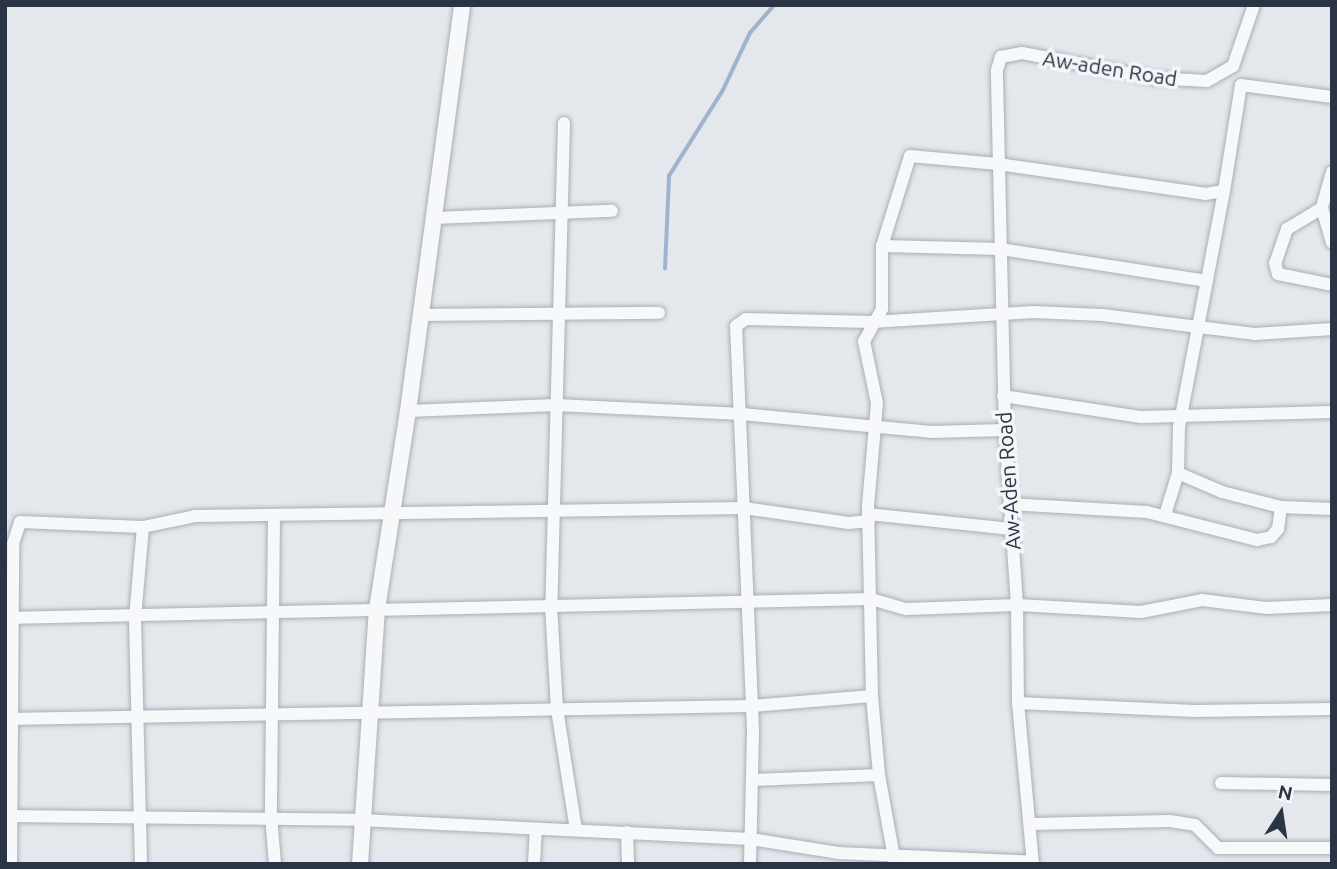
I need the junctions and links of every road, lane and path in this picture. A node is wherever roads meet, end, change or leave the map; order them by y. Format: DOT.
graph roads {
  1 [pos="462,5"];
  2 [pos="1255,5"];
  3 [pos="998,97"];
  4 [pos="1332,97"];
  5 [pos="564,124"];
  6 [pos="998,163"];
  7 [pos="1332,172"];
  8 [pos="1224,191"];
  9 [pos="1322,208"];
  10 [pos="612,211"];
  11 [pos="559,212"];
  12 [pos="434,218"];
  13 [pos="1332,243"];
  14 [pos="882,246"];
  15 [pos="1002,249"];
  16 [pos="1207,281"];
  17 [pos="1332,285"];
  18 [pos="557,313"];
  19 [pos="659,313"];
  20 [pos="421,314"];
  21 [pos="1001,316"];
  22 [pos="872,323"];
  23 [pos="1199,327"];
  24 [pos="1332,329"];
  25 [pos="1003,396"];
  26 [pos="556,405"];
  27 [pos="408,411"];
  28 [pos="1332,412"];
  29 [pos="742,414"];
  30 [pos="1182,416"];
  31 [pos="876,428"];
  32 [pos="1005,430"];
  33 [pos="1178,473"];
  34 [pos="1009,504"];
  35 [pos="1281,507"];
  36 [pos="555,508"];
  37 [pos="744,508"];
  38 [pos="1332,509"];
  39 [pos="392,513"];
  40 [pos="274,515"];
  41 [pos="1165,515"];
  42 [pos="868,517"];
  43 [pos="144,527"];
  44 [pos="10,529"];
  45 [pos="1010,529"];
  46 [pos="871,599"];
  47 [pos="746,602"];
  48 [pos="1017,605"];
  49 [pos="1332,605"];
  50 [pos="551,606"];
  51 [pos="377,609"];
  52 [pos="274,613"];
  53 [pos="9,618"];
  54 [pos="135,618"];
  55 [pos="872,696"];
  56 [pos="1018,703"];
  57 [pos="752,706"];
  58 [pos="557,709"];
  59 [pos="1332,709"];
  60 [pos="367,712"];
  61 [pos="138,713"];
  62 [pos="275,713"];
  63 [pos="8,719"];
  64 [pos="879,775"];
  65 [pos="752,780"];
  66 [pos="1221,783"];
  67 [pos="1332,785"];
  68 [pos="8,816"];
  69 [pos="271,816"];
  70 [pos="142,818"];
  71 [pos="360,820"];
  72 [pos="1031,824"];
  73 [pos="536,829"];
  74 [pos="576,830"];
  75 [pos="627,832"];
  76 [pos="751,839"];
  77 [pos="1332,848"];
  78 [pos="895,860"];
  79 [pos="1033,863"];
  80 [pos="11,864"];
  81 [pos="141,864"];
  82 [pos="275,864"];
  83 [pos="360,864"];
  84 [pos="534,864"];
  85 [pos="628,864"];
  86 [pos="750,864"];
  1 -- 12 [label="street"];
  2 -- 3 [label="street, Aw-aden Road"];
  3 -- 6 [label="street, Aw-Aden Road"];
  4 -- 8 [label="street"];
  5 -- 11 [label="street"];
  6 -- 8 [label="street"];
  6 -- 14 [label="street"];
  6 -- 15 [label="street, Aw-Aden Road"];
  7 -- 9 [label="street"];
  8 -- 16 [label="street"];
  9 -- 13 [label="street"];
  9 -- 17 [label="street"];
  10 -- 11 [label="street"];
  11 -- 12 [label="street"];
  11 -- 18 [label="street"];
  12 -- 20 [label="street"];
  14 -- 15 [label="street"];
  14 -- 22 [label="street"];
  15 -- 16 [label="street"];
  15 -- 21 [label="street, Aw-Aden Road"];
  16 -- 23 [label="street"];
  18 -- 19 [label="street"];
  18 -- 20 [label="street"];
  18 -- 26 [label="street"];
  20 -- 27 [label="street"];
  21 -- 22 [label="street"];
  21 -- 23 [label="street"];
  21 -- 25 [label="street, Aw-Aden Road"];
  22 -- 29 [label="street"];
  22 -- 31 [label="street"];
  23 -- 24 [label="street"];
  23 -- 30 [label="street"];
  25 -- 30 [label="street"];
  25 -- 32 [label="street, Aw-Aden Road"];
  26 -- 27 [label="street"];
  26 -- 29 [label="street"];
  26 -- 36 [label="street"];
  27 -- 39 [label="street"];
  28 -- 30 [label="street"];
  29 -- 31 [label="street"];
  29 -- 37 [label="street"];
  30 -- 33 [label="street"];
  31 -- 32 [label="street"];
  31 -- 42 [label="street"];
  32 -- 34 [label="street, Aw-Aden Road"];
  33 -- 35 [label="street"];
  33 -- 41 [label="street"];
  34 -- 41 [label="street"];
  34 -- 45 [label="street, Aw-Aden Road"];
  35 -- 38 [label="street"];
  35 -- 41 [label="street"];
  36 -- 37 [label="street"];
  36 -- 39 [label="street"];
  36 -- 50 [label="street"];
  37 -- 42 [label="street"];
  37 -- 47 [label="street"];
  39 -- 40 [label="street"];
  39 -- 51 [label="street"];
  40 -- 43 [label="street"];
  40 -- 52 [label="street"];
  42 -- 45 [label="street"];
  42 -- 46 [label="street"];
  43 -- 44 [label="street"];
  43 -- 54 [label="street"];
  44 -- 53 [label="street"];
  45 -- 48 [label="street, Aw-Aden Road"];
  46 -- 47 [label="street"];
  46 -- 48 [label="street"];
  46 -- 55 [label="street"];
  47 -- 50 [label="street"];
  47 -- 57 [label="street"];
  48 -- 49 [label="street"];
  48 -- 56 [label="street, Aw-Aden Road"];
  50 -- 51 [label="street"];
  50 -- 58 [label="street"];
  51 -- 52 [label="street"];
  51 -- 60 [label="street"];
  52 -- 54 [label="street"];
  52 -- 62 [label="street"];
  53 -- 54 [label="street"];
  53 -- 63 [label="street"];
  54 -- 61 [label="street"];
  55 -- 57 [label="street"];
  55 -- 64 [label="street"];
  56 -- 59 [label="street"];
  56 -- 72 [label="street, Aw-Aden Road"];
  57 -- 58 [label="street"];
  57 -- 65 [label="street"];
  58 -- 60 [label="street"];
  58 -- 74 [label="street"];
  60 -- 62 [label="street"];
  60 -- 71 [label="street"];
  61 -- 62 [label="street"];
  61 -- 63 [label="street"];
  61 -- 70 [label="street"];
  62 -- 69 [label="street"];
  63 -- 68 [label="street"];
  64 -- 65 [label="street"];
  64 -- 78 [label="street"];
  65 -- 76 [label="street"];
  66 -- 67 [label="street"];
  68 -- 70 [label="street"];
  68 -- 80 [label="street"];
  69 -- 70 [label="street"];
  69 -- 71 [label="street"];
  69 -- 82 [label="street"];
  70 -- 81 [label="street"];
  71 -- 73 [label="street"];
  71 -- 83 [label="street"];
  72 -- 77 [label="street"];
  72 -- 79 [label="street, Aw-Aden Road"];
  73 -- 74 [label="street"];
  73 -- 84 [label="street"];
  74 -- 75 [label="street"];
  75 -- 76 [label="street"];
  75 -- 85 [label="street"];
  76 -- 78 [label="street"];
  76 -- 86 [label="street"];
  78 -- 79 [label="street"];
}
